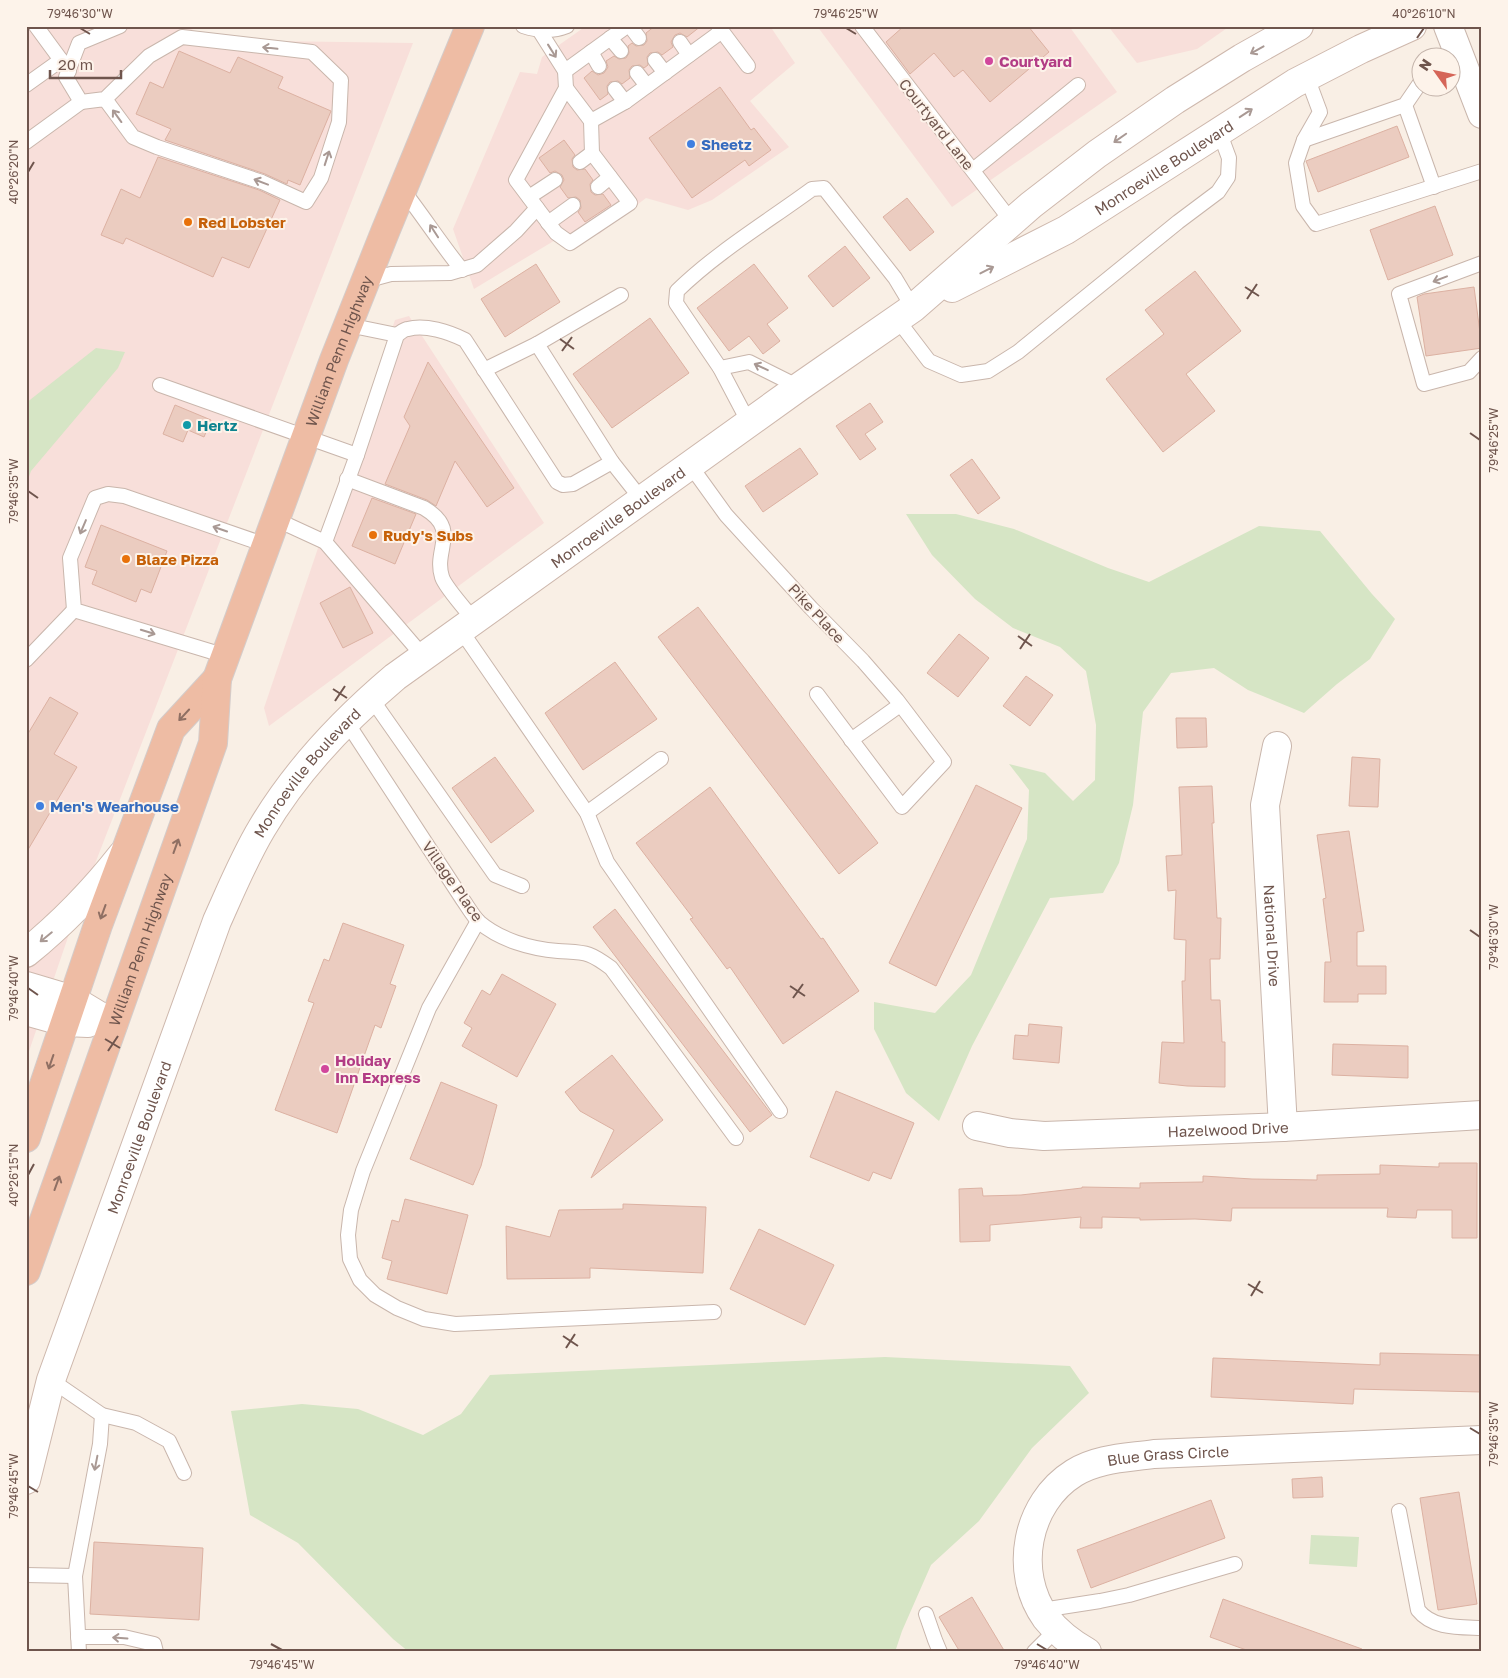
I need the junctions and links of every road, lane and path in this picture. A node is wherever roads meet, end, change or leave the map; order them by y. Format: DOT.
graph roads {
  1 [pos="36,26"];
  2 [pos="120,26"];
  3 [pos="470,26"];
  4 [pos="523,26"];
  5 [pos="567,26"];
  6 [pos="628,26"];
  7 [pos="862,26"];
  8 [pos="1299,26"];
  9 [pos="1412,26"];
  10 [pos="1448,26"];
  11 [pos="720,29"];
  12 [pos="539,30"];
  13 [pos="610,38"];
  14 [pos="639,38"];
  15 [pos="680,42"];
  16 [pos="1453,48"];
  17 [pos="621,51"];
  18 [pos="591,52"];
  19 [pos="689,55"];
  20 [pos="655,60"];
  21 [pos="599,66"];
  22 [pos="748,66"];
  23 [pos="65,69"];
  24 [pos="565,71"];
  25 [pos="1460,72"];
  26 [pos="637,73"];
  27 [pos="664,73"];
  28 [pos="1307,77"];
  29 [pos="26,85"];
  30 [pos="1078,85"];
  31 [pos="647,86"];
  32 [pos="566,88"];
  33 [pos="615,89"];
  34 [pos="1410,98"];
  35 [pos="104,99"];
  36 [pos="81,102"];
  37 [pos="625,102"];
  38 [pos="1405,105"];
  39 [pos="1482,114"];
  40 [pos="591,121"];
  41 [pos="1219,131"];
  42 [pos="1304,140"];
  43 [pos="26,142"];
  44 [pos="592,153"];
  45 [pos="580,162"];
  46 [pos="973,170"];
  47 [pos="1482,172"];
  48 [pos="610,177"];
  49 [pos="554,180"];
  50 [pos="598,187"];
  51 [pos="1434,187"];
  52 [pos="402,189"];
  53 [pos="533,203"];
  54 [pos="573,205"];
  55 [pos="1012,222"];
  56 [pos="548,223"];
  57 [pos="1482,263"];
  58 [pos="462,270"];
  59 [pos="365,281"];
  60 [pos="621,295"];
  61 [pos="905,313"];
  62 [pos="348,325"];
  63 [pos="397,335"];
  64 [pos="537,344"];
  65 [pos="1482,358"];
  66 [pos="720,368"];
  67 [pos="484,370"];
  68 [pos="160,385"];
  69 [pos="799,387"];
  70 [pos="749,423"];
  71 [pos="306,438"];
  72 [pos="357,455"];
  73 [pos="612,462"];
  74 [pos="690,465"];
  75 [pos="347,479"];
  76 [pos="642,500"];
  77 [pos="275,519"];
  78 [pos="325,542"];
  79 [pos="266,545"];
  80 [pos="74,610"];
  81 [pos="467,625"];
  82 [pos="423,656"];
  83 [pos="26,660"];
  84 [pos="222,668"];
  85 [pos="818,694"];
  86 [pos="371,698"];
  87 [pos="900,705"];
  88 [pos="346,721"];
  89 [pos="851,740"];
  90 [pos="1277,746"];
  91 [pos="661,759"];
  92 [pos="587,813"];
  93 [pos="126,850"];
  94 [pos="522,886"];
  95 [pos="478,921"];
  96 [pos="26,953"];
  97 [pos="26,986"];
  98 [pos="26,1011"];
  99 [pos="69,1011"];
  100 [pos="113,1024"];
  101 [pos="780,1111"];
  102 [pos="1482,1115"];
  103 [pos="977,1126"];
  104 [pos="1283,1127"];
  105 [pos="26,1138"];
  106 [pos="736,1138"];
  107 [pos="26,1271"];
  108 [pos="714,1312"];
  109 [pos="51,1380"];
  110 [pos="102,1415"];
  111 [pos="1482,1440"];
  112 [pos="184,1473"];
  113 [pos="26,1480"];
  114 [pos="1399,1511"];
  115 [pos="1235,1564"];
  116 [pos="26,1575"];
  117 [pos="75,1576"];
  118 [pos="926,1614"];
  119 [pos="1049,1620"];
  120 [pos="1482,1628"];
  121 [pos="78,1637"];
  122 [pos="79,1652"];
  123 [pos="156,1652"];
  124 [pos="940,1652"];
  125 [pos="1034,1652"];
  126 [pos="1086,1652"];
  1 -- 23 [label="lane"];
  2 -- 23 [label="lane"];
  3 -- 52 [label="highway, William Penn Highway"];
  4 -- 12 [label="lane"];
  5 -- 12 [label="lane"];
  6 -- 13 [label="lane"];
  6 -- 14 [label="lane"];
  7 -- 46 [label="lane, Courtyard Lane"];
  8 -- 55 [label="main road, Monroeville Boulevard, one-way"];
  9 -- 28 [label="main road, Monroeville Boulevard"];
  10 -- 16 [label="main road"];
  11 -- 19 [label="lane"];
  11 -- 22 [label="lane"];
  12 -- 24 [label="lane, one-way"];
  13 -- 17 [label="lane"];
  13 -- 18 [label="lane"];
  15 -- 19 [label="lane"];
  18 -- 21 [label="lane"];
  18 -- 24 [label="lane"];
  19 -- 27 [label="lane"];
  20 -- 27 [label="lane"];
  23 -- 29 [label="lane"];
  23 -- 36 [label="lane"];
  24 -- 32 [label="lane"];
  25 -- 39 [label="main road"];
  26 -- 31 [label="lane"];
  27 -- 31 [label="lane"];
  41 -- 28 [label="main road, Monroeville Boulevard, one-way"];
  28 -- 42 [label="lane"];
  30 -- 46 [label="lane"];
  31 -- 37 [label="lane"];
  32 -- 40 [label="lane"];
  32 -- 53 [label="lane"];
  33 -- 37 [label="lane"];
  34 -- 38 [label="lane"];
  35 -- 35 [label="lane"];
  35 -- 36 [label="lane"];
  36 -- 43 [label="lane"];
  37 -- 40 [label="lane"];
  38 -- 42 [label="lane"];
  38 -- 51 [label="lane"];
  40 -- 44 [label="lane"];
  61 -- 41 [label="main road, Monroeville Boulevard, one-way"];
  41 -- 61 [label="lane"];
  42 -- 51 [label="lane"];
  44 -- 45 [label="lane"];
  44 -- 48 [label="lane"];
  46 -- 55 [label="lane, Courtyard Lane"];
  47 -- 51 [label="lane"];
  48 -- 50 [label="lane"];
  48 -- 56 [label="lane"];
  49 -- 53 [label="lane"];
  58 -- 52 [label="lane, one-way"];
  52 -- 59 [label="highway, William Penn Highway"];
  53 -- 56 [label="lane"];
  53 -- 58 [label="lane"];
  54 -- 56 [label="lane"];
  55 -- 61 [label="main road, Monroeville Boulevard"];
  57 -- 65 [label="lane, one-way"];
  58 -- 59 [label="lane"];
  59 -- 62 [label="highway, William Penn Highway"];
  60 -- 64 [label="lane"];
  61 -- 66 [label="lane"];
  61 -- 69 [label="main road, Monroeville Boulevard"];
  62 -- 63 [label="lane"];
  62 -- 71 [label="highway, William Penn Highway"];
  63 -- 67 [label="lane"];
  63 -- 72 [label="lane"];
  64 -- 67 [label="lane"];
  64 -- 73 [label="lane"];
  69 -- 66 [label="lane, one-way"];
  66 -- 70 [label="lane"];
  67 -- 73 [label="lane"];
  68 -- 71 [label="lane"];
  69 -- 70 [label="main road, Monroeville Boulevard"];
  70 -- 74 [label="main road, Monroeville Boulevard"];
  71 -- 72 [label="lane"];
  71 -- 77 [label="highway, William Penn Highway"];
  72 -- 75 [label="lane"];
  73 -- 76 [label="lane"];
  74 -- 76 [label="main road, Monroeville Boulevard"];
  74 -- 87 [label="lane, Pike Place"];
  75 -- 78 [label="lane"];
  75 -- 81 [label="lane"];
  76 -- 81 [label="main road, Monroeville Boulevard"];
  77 -- 78 [label="lane"];
  77 -- 79 [label="highway, William Penn Highway"];
  78 -- 82 [label="lane"];
  79 -- 80 [label="lane, one-way"];
  79 -- 84 [label="highway, William Penn Highway"];
  80 -- 83 [label="lane"];
  80 -- 84 [label="lane, one-way"];
  81 -- 82 [label="main road, Monroeville Boulevard"];
  81 -- 92 [label="lane"];
  82 -- 86 [label="main road, Monroeville Boulevard"];
  84 -- 93 [label="highway, William Penn Highway, one-way"];
  100 -- 84 [label="highway, William Penn Highway, one-way"];
  85 -- 89 [label="lane"];
  86 -- 88 [label="main road, Monroeville Boulevard"];
  86 -- 94 [label="lane"];
  87 -- 89 [label="lane"];
  87 -- 89 [label="lane, Pike Place"];
  88 -- 95 [label="lane, Village Place"];
  88 -- 109 [label="main road, Monroeville Boulevard"];
  90 -- 104 [label="main road, National Drive"];
  91 -- 92 [label="lane"];
  92 -- 101 [label="lane"];
  93 -- 96 [label="main road, one-way"];
  93 -- 99 [label="highway, William Penn Highway, one-way"];
  95 -- 106 [label="lane, Village Place"];
  95 -- 108 [label="lane"];
  97 -- 99 [label="main road"];
  98 -- 99 [label="main road"];
  99 -- 100 [label="main road"];
  99 -- 105 [label="highway, William Penn Highway, one-way"];
  107 -- 100 [label="highway, William Penn Highway, one-way"];
  102 -- 104 [label="main road, Hazelwood Drive"];
  103 -- 104 [label="main road, Hazelwood Drive"];
  109 -- 110 [label="lane"];
  109 -- 113 [label="main road, Monroeville Boulevard"];
  110 -- 112 [label="lane"];
  110 -- 117 [label="lane, one-way"];
  111 -- 119 [label="main road, Blue Grass Circle"];
  114 -- 120 [label="lane"];
  115 -- 119 [label="lane"];
  116 -- 117 [label="lane"];
  117 -- 121 [label="lane"];
  118 -- 124 [label="lane"];
  119 -- 125 [label="lane"];
  119 -- 126 [label="main road, Blue Grass Circle"];
  121 -- 122 [label="lane"];
  123 -- 121 [label="lane, one-way"];
}
